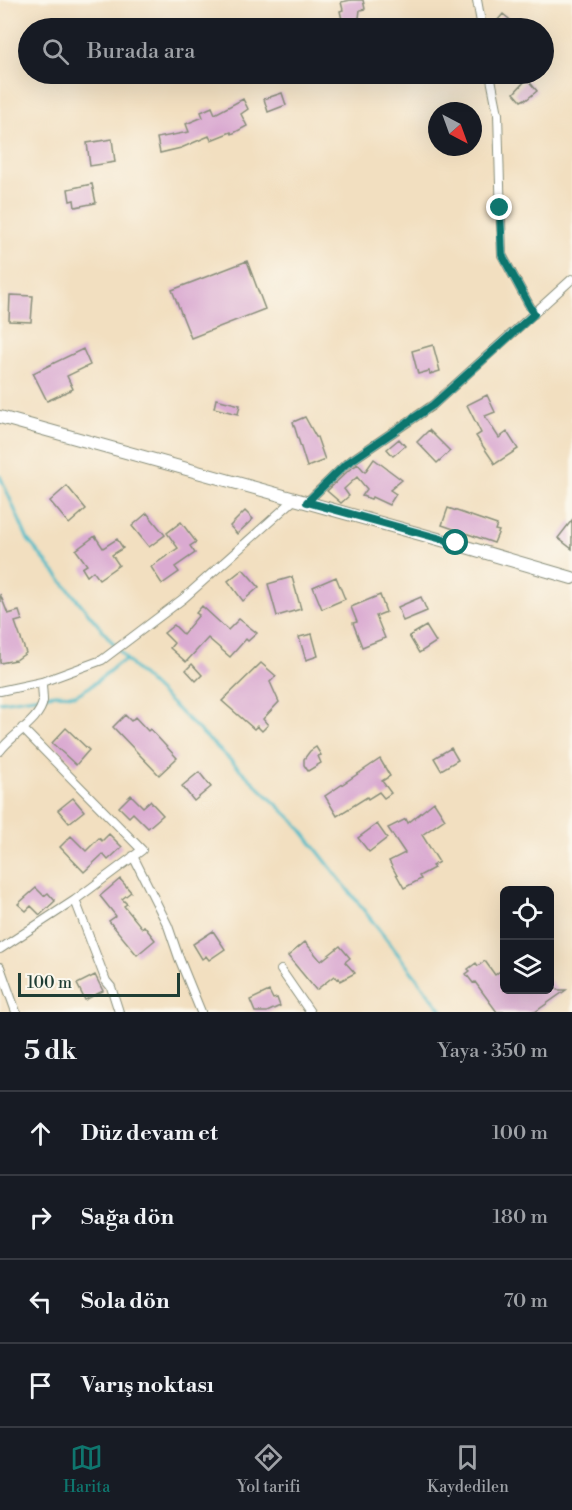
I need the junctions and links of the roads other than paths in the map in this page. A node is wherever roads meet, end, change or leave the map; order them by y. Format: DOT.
graph roads {
  1 [pos="477,0"];
  2 [pos="480,18"];
  3 [pos="492,84"];
  4 [pos="572,279"];
  5 [pos="534,314"];
  6 [pos="2,418"];
  7 [pos="301,501"];
  8 [pos="572,578"];
  9 [pos="42,685"];
  10 [pos="0,691"];
  11 [pos="22,728"];
  12 [pos="0,751"];
  13 [pos="133,856"];
  14 [pos="75,900"];
  15 [pos="0,949"];
  16 [pos="0,968"];
  17 [pos="281,970"];
  18 [pos="16,1012"];
  19 [pos="119,1012"];
  20 [pos="201,1012"];
  21 [pos="310,1012"];
  1 -- 2 [label="street"];
  3 -- 5 [label="street"];
  4 -- 5 [label="street"];
  5 -- 7 [label="street"];
  6 -- 7 [label="main road"];
  7 -- 8 [label="main road"];
  7 -- 9 [label="street"];
  9 -- 10 [label="street"];
  9 -- 11 [label="street"];
  11 -- 12 [label="street"];
  11 -- 13 [label="street"];
  13 -- 14 [label="street"];
  13 -- 20 [label="street"];
  14 -- 15 [label="street"];
  14 -- 19 [label="street"];
  16 -- 18 [label="street"];
  17 -- 21 [label="street"];
}
